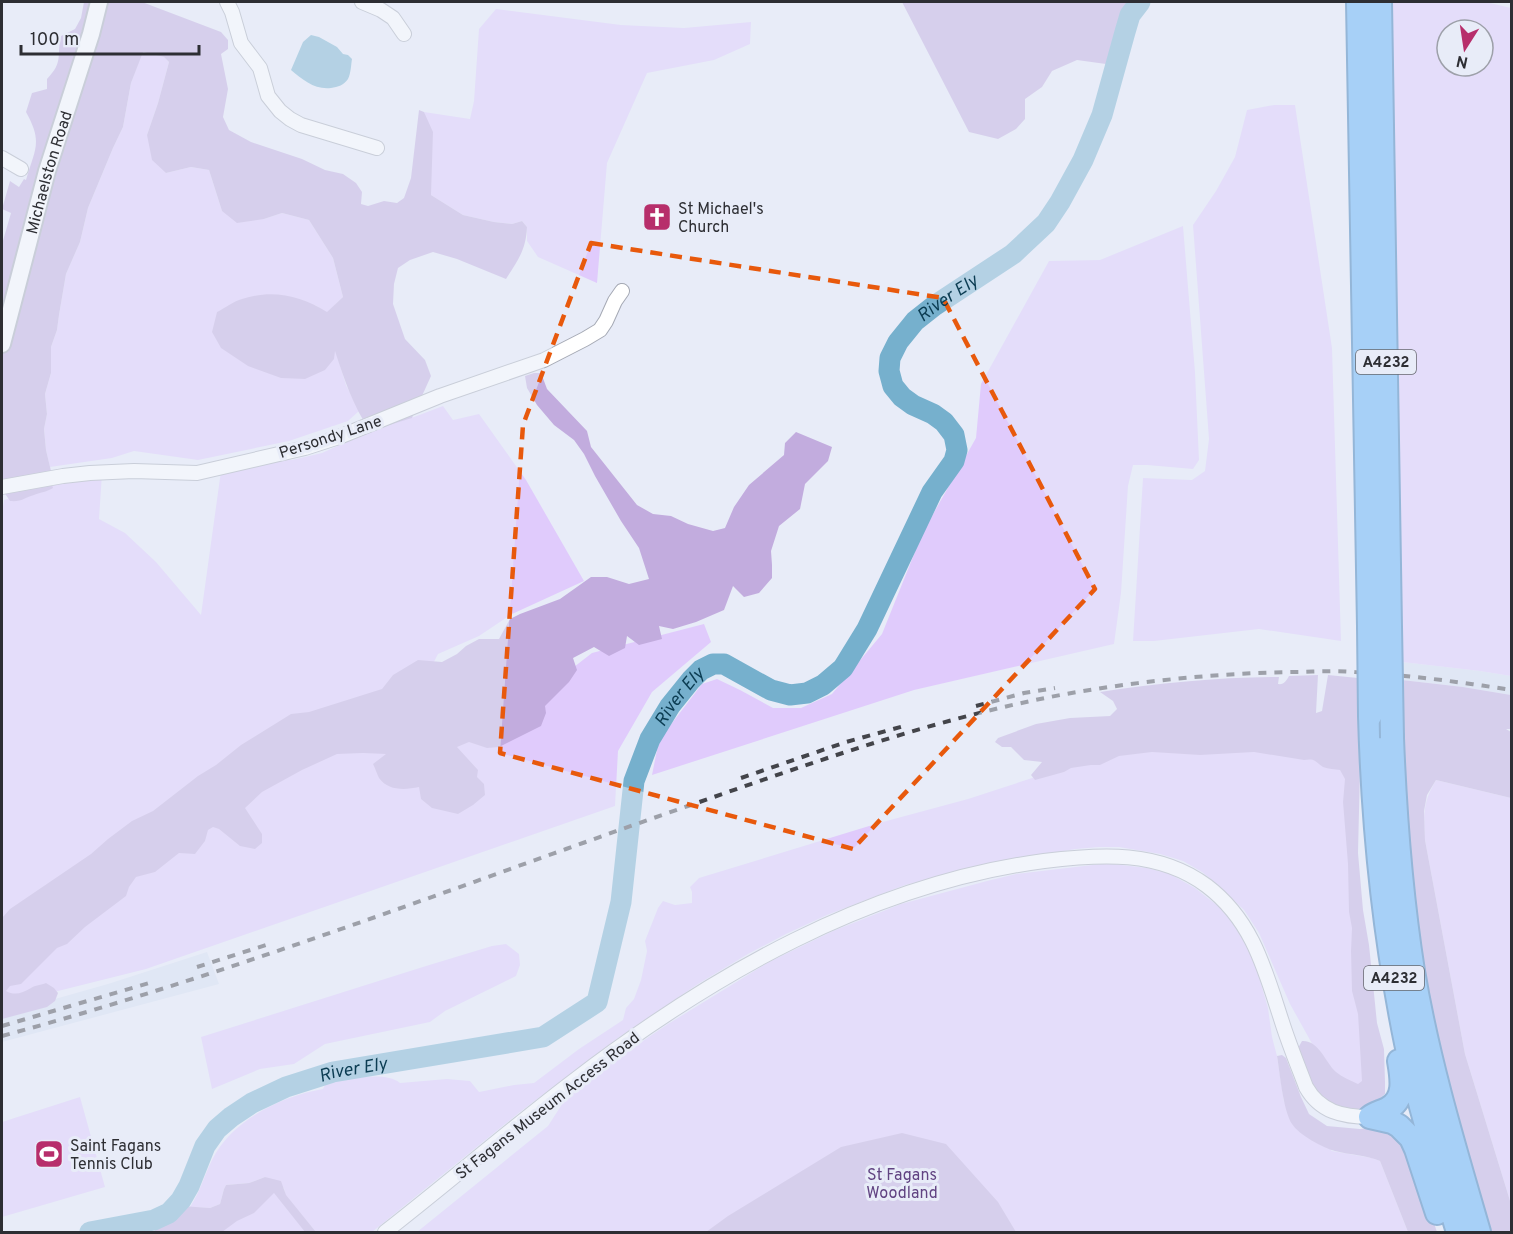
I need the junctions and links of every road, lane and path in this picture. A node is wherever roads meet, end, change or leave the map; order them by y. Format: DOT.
graph roads {
  1 [pos="99,2"];
  2 [pos="227,2"];
  3 [pos="362,2"];
  4 [pos="1358,2"];
  5 [pos="1380,2"];
  6 [pos="404,34"];
  7 [pos="1370,98"];
  8 [pos="377,148"];
  9 [pos="2,158"];
  10 [pos="21,169"];
  11 [pos="622,291"];
  12 [pos="2,344"];
  13 [pos="2,487"];
  14 [pos="1379,626"];
  15 [pos="1373,794"];
  16 [pos="1370,1117"];
  17 [pos="385,1233"];
  18 [pos="1443,1233"];
  19 [pos="1458,1233"];
  20 [pos="1479,1233"];
  1 -- 12 [label="street, Michaelston Road"];
  2 -- 8 [label="street"];
  3 -- 6 [label="street"];
  4 -- 7 [label="highway, A4232"];
  5 -- 7 [label="highway, A4232"];
  7 -- 14 [label="highway, A4232"];
  9 -- 10 [label="street"];
  11 -- 13 [label="street, Persondy Lane"];
  14 -- 15 [label="highway, A4232, bridge"];
  14 -- 20 [label="highway, A4232, bridge"];
  15 -- 16 [label="highway"];
  15 -- 19 [label="highway, A4232"];
  16 -- 17 [label="street, St Fagans Museum Access Road"];
  16 -- 18 [label="highway"];
}
